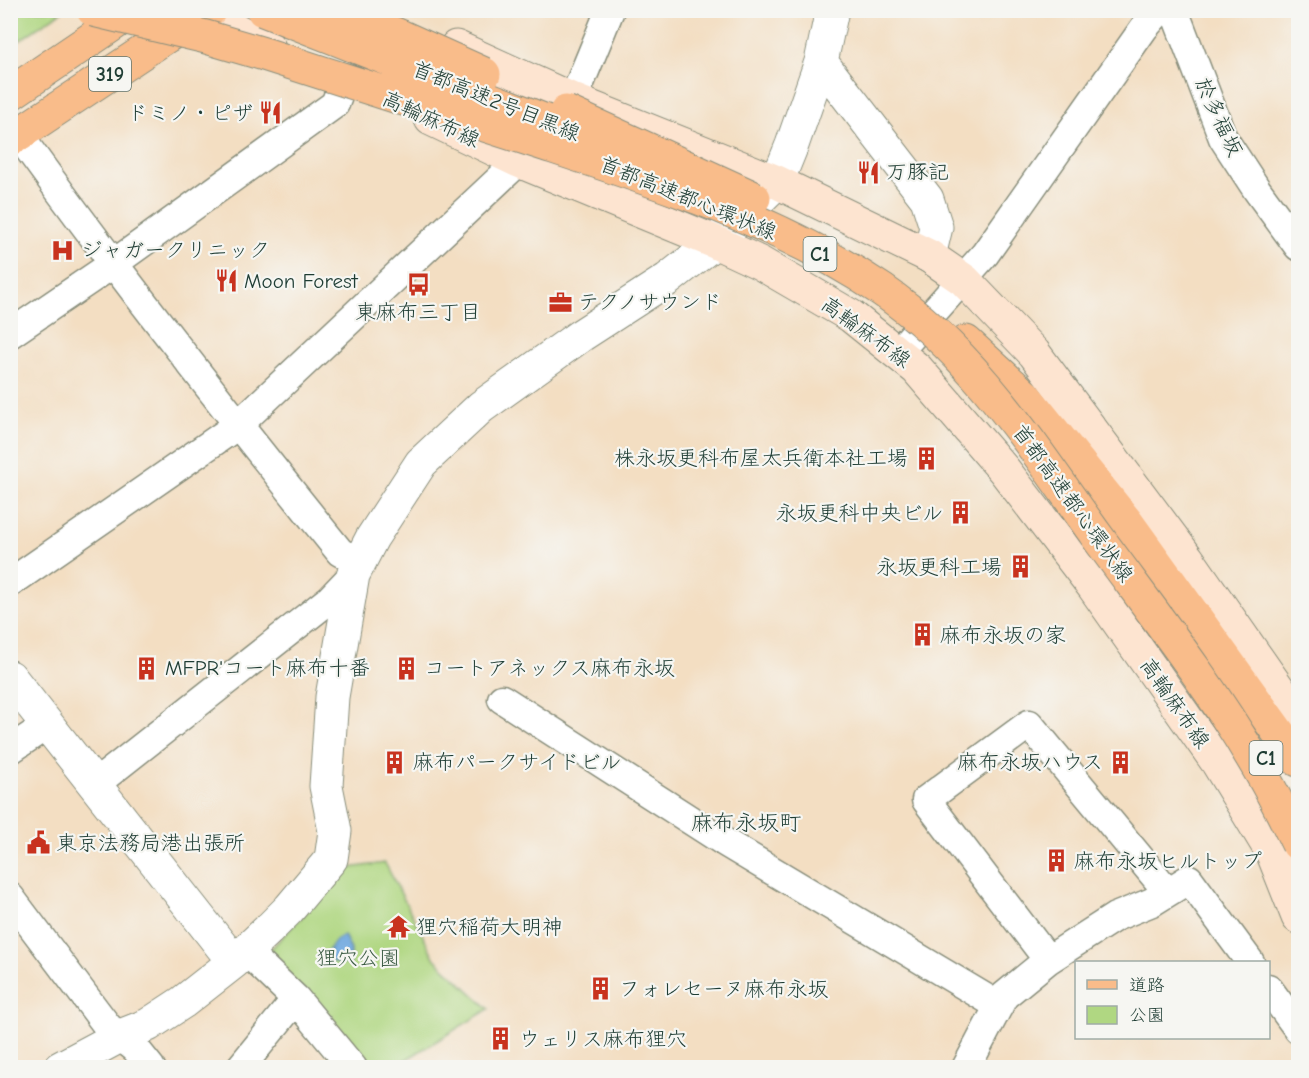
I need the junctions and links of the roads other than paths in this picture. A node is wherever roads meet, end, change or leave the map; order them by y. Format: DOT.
graph roads {
  1 [pos="93,10"];
  2 [pos="134,10"];
  3 [pos="148,10"];
  4 [pos="263,10"];
  5 [pos="337,10"];
  6 [pos="373,10"];
  7 [pos="610,10"];
  8 [pos="832,10"];
  9 [pos="1160,10"];
  10 [pos="1174,10"];
  11 [pos="209,11"];
  12 [pos="821,62"];
  13 [pos="345,78"];
  14 [pos="10,94"];
  15 [pos="573,100"];
  16 [pos="13,133"];
  17 [pos="519,161"];
  18 [pos="777,182"];
  19 [pos="805,227"];
  20 [pos="715,242"];
  21 [pos="1299,246"];
  22 [pos="929,256"];
  23 [pos="112,264"];
  24 [pos="964,280"];
  25 [pos="910,310"];
  26 [pos="10,334"];
  27 [pos="897,352"];
  28 [pos="238,425"];
  29 [pos="356,569"];
  30 [pos="10,583"];
  31 [pos="10,677"];
  32 [pos="1239,694"];
  33 [pos="502,699"];
  34 [pos="1299,717"];
  35 [pos="47,724"];
  36 [pos="10,750"];
  37 [pos="1299,760"];
  38 [pos="94,785"];
  39 [pos="1299,819"];
  40 [pos="1299,844"];
  41 [pos="1168,892"];
  42 [pos="13,906"];
  43 [pos="1299,917"];
  44 [pos="240,957"];
  45 [pos="1048,960"];
  46 [pos="1249,961"];
  47 [pos="1270,989"];
  48 [pos="296,999"];
  49 [pos="999,1006"];
  50 [pos="1299,1029"];
  51 [pos="120,1036"];
  52 [pos="60,1068"];
  53 [pos="151,1068"];
  54 [pos="240,1068"];
  55 [pos="353,1068"];
  56 [pos="966,1068"];
  1 -- 25 [label="main road, 首都高速都心環状線 / C1, bridge"];
  2 -- 14 [label="main road, 319"];
  3 -- 19 [label="main road, 首都高速都心環状線 / C1"];
  4 -- 25 [label="main road, 首都高速2号目黒線, bridge"];
  5 -- 19 [label="main road, 首都高速2号目黒線, bridge"];
  6 -- 15 [label="main road"];
  7 -- 15 [label="street"];
  8 -- 12 [label="street"];
  9 -- 24 [label="street"];
  10 -- 21 [label="street, 於多福坂"];
  11 -- 13 [label="main road, 高輪麻布線"];
  11 -- 16 [label="main road, 319"];
  12 -- 18 [label="street"];
  12 -- 22 [label="street"];
  13 -- 17 [label="main road, 高輪麻布線"];
  13 -- 23 [label="street"];
  15 -- 18 [label="main road"];
  16 -- 23 [label="street"];
  17 -- 20 [label="main road, 高輪麻布線"];
  17 -- 28 [label="street"];
  18 -- 20 [label="street"];
  18 -- 22 [label="main road"];
  19 -- 32 [label="main road, 首都高速都心環状線 / C1"];
  20 -- 27 [label="main road, 高輪麻布線"];
  20 -- 29 [label="street"];
  22 -- 24 [label="main road"];
  23 -- 26 [label="street"];
  23 -- 28 [label="street"];
  24 -- 27 [label="street"];
  24 -- 34 [label="main road"];
  25 -- 40 [label="main road, 首都高速都心環状線 / C1, bridge"];
  27 -- 43 [label="main road, 高輪麻布線"];
  28 -- 29 [label="street"];
  28 -- 30 [label="street"];
  29 -- 38 [label="street"];
  29 -- 44 [label="street"];
  31 -- 35 [label="street"];
  32 -- 37 [label="main road"];
  32 -- 39 [label="main road, 首都高速都心環状線 / C1"];
  33 -- 49 [label="street"];
  35 -- 36 [label="street"];
  35 -- 38 [label="street"];
  38 -- 44 [label="street"];
  41 -- 45 [label="street"];
  41 -- 45 [label="street"];
  41 -- 46 [label="street"];
  42 -- 51 [label="street"];
  44 -- 48 [label="street"];
  44 -- 51 [label="street"];
  45 -- 49 [label="street"];
  47 -- 50 [label="street"];
  48 -- 54 [label="street"];
  48 -- 55 [label="street"];
  49 -- 56 [label="street"];
  51 -- 52 [label="street"];
  51 -- 53 [label="street"];
}
